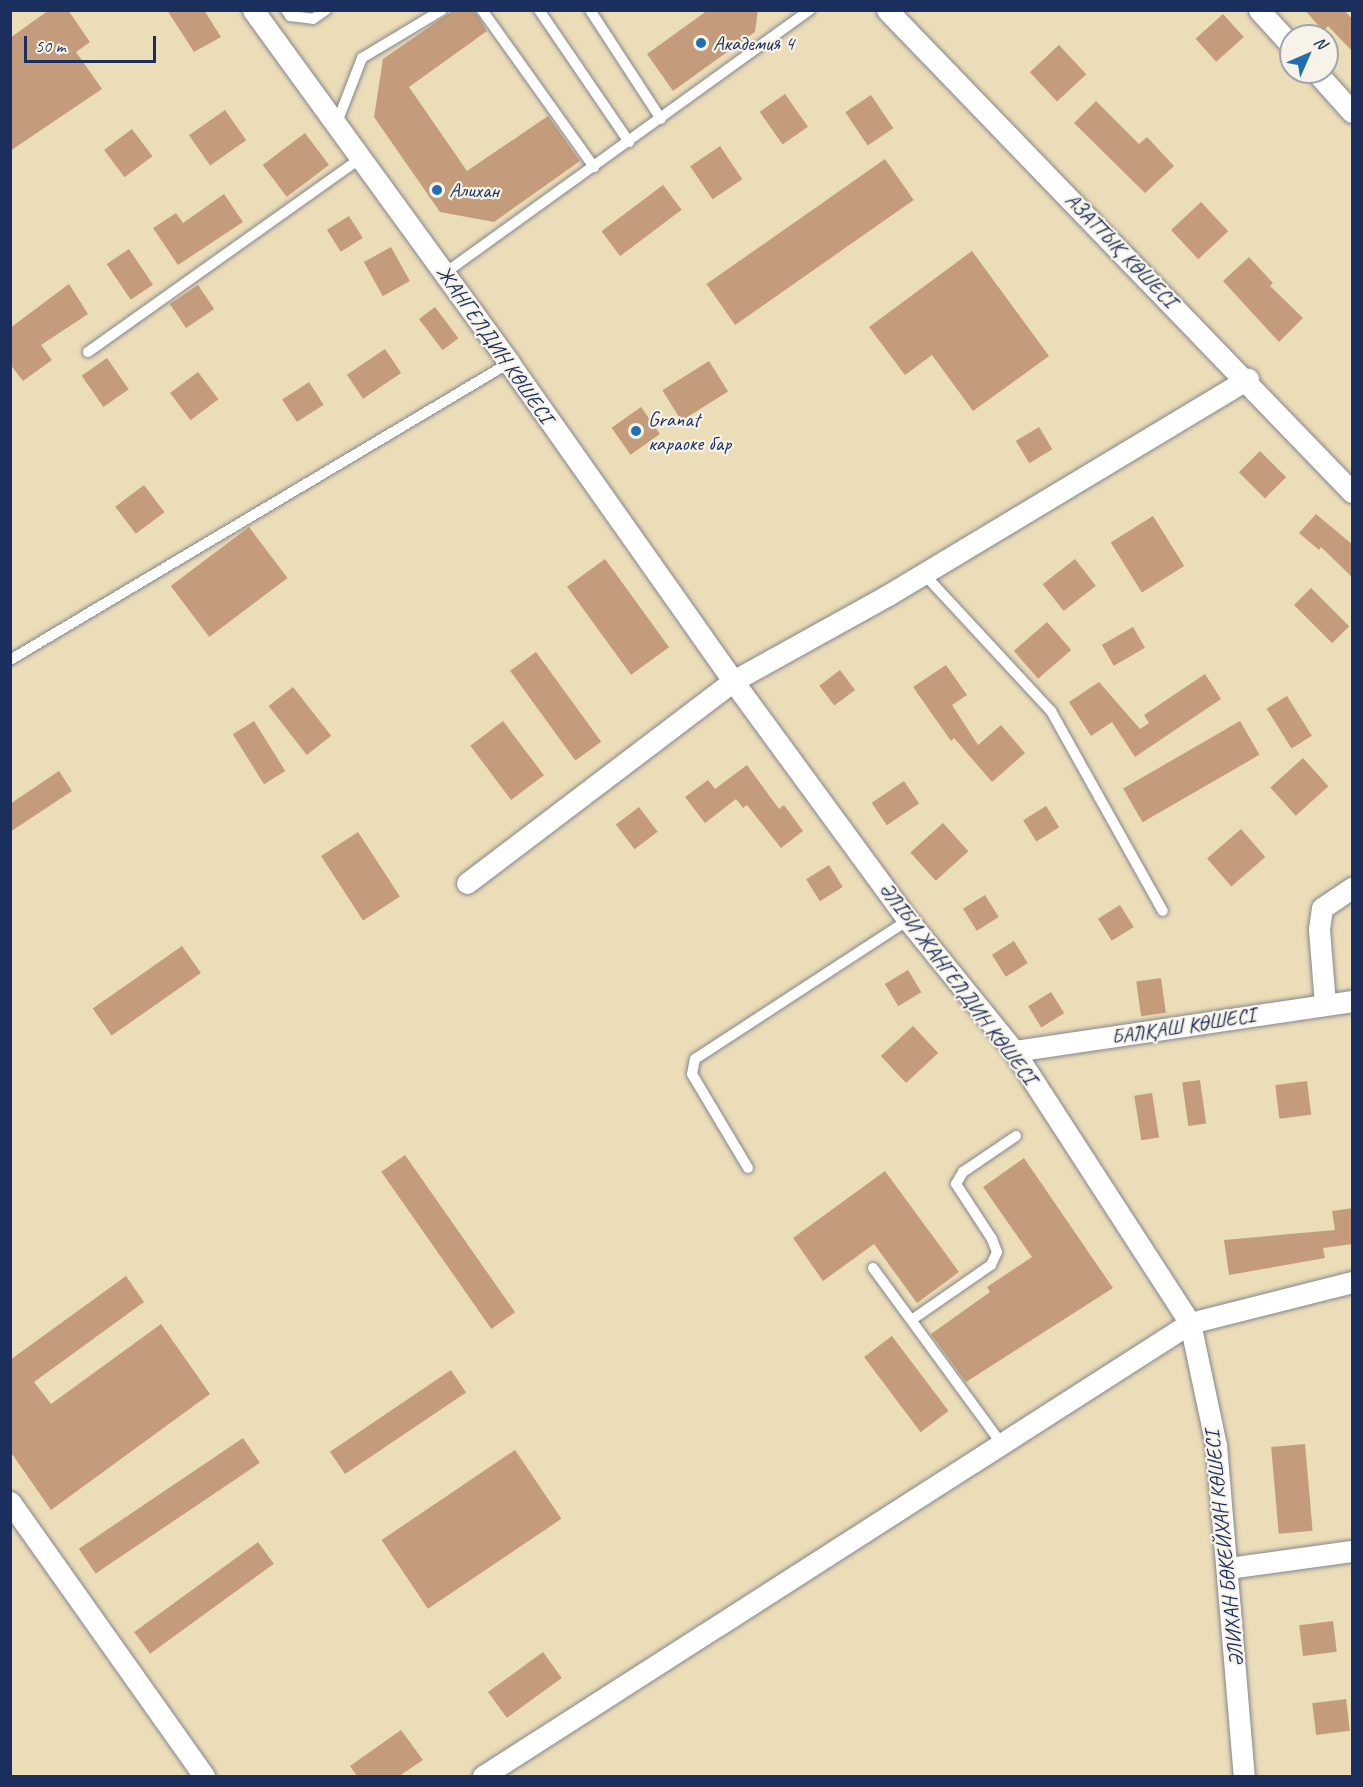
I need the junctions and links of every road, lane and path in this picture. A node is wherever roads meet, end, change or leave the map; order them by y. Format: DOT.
graph roads {
  1 [pos="253,10"];
  2 [pos="286,10"];
  3 [pos="326,10"];
  4 [pos="442,10"];
  5 [pos="482,10"];
  6 [pos="539,10"];
  7 [pos="590,10"];
  8 [pos="810,10"];
  9 [pos="887,10"];
  10 [pos="1259,10"];
  11 [pos="1279,32"];
  12 [pos="1327,84"];
  13 [pos="1353,112"];
  14 [pos="662,119"];
  15 [pos="336,125"];
  16 [pos="629,142"];
  17 [pos="361,158"];
  18 [pos="594,167"];
  19 [pos="445,273"];
  20 [pos="88,352"];
  21 [pos="509,363"];
  22 [pos="1248,379"];
  23 [pos="1353,492"];
  24 [pos="924,574"];
  25 [pos="10,660"];
  26 [pos="733,681"];
  27 [pos="467,883"];
  28 [pos="1353,888"];
  29 [pos="1163,911"];
  30 [pos="908,920"];
  31 [pos="1353,1001"];
  32 [pos="1325,1004"];
  33 [pos="1014,1051"];
  34 [pos="1016,1136"];
  35 [pos="748,1168"];
  36 [pos="873,1268"];
  37 [pos="1353,1282"];
  38 [pos="913,1319"];
  39 [pos="1190,1323"];
  40 [pos="1001,1443"];
  41 [pos="10,1502"];
  42 [pos="1353,1551"];
  43 [pos="1228,1568"];
  44 [pos="204,1776"];
  45 [pos="483,1776"];
  46 [pos="1244,1776"];
  1 -- 15 [label="street, ЖАНГЕЛДИН КӨШЕСІ"];
  2 -- 3 [label="lane"];
  4 -- 15 [label="lane"];
  5 -- 18 [label="lane"];
  6 -- 16 [label="lane"];
  7 -- 14 [label="lane"];
  8 -- 14 [label="lane"];
  9 -- 22 [label="street, АЗАТТЫҚ КӨШЕСІ"];
  10 -- 11 [label="street"];
  12 -- 13 [label="street"];
  14 -- 16 [label="lane"];
  15 -- 17 [label="street, ЖАНГЕЛДИН КӨШЕСІ"];
  16 -- 18 [label="lane"];
  17 -- 19 [label="street, ЖАНГЕЛДИН КӨШЕСІ"];
  17 -- 20 [label="lane"];
  18 -- 19 [label="lane"];
  19 -- 21 [label="street, ЖАНГЕЛДИН КӨШЕСІ"];
  21 -- 25 [label="lane"];
  21 -- 26 [label="street, ЖАНГЕЛДИН КӨШЕСІ"];
  22 -- 23 [label="street, АЗАТТЫҚ КӨШЕСІ"];
  22 -- 24 [label="street"];
  24 -- 26 [label="street"];
  24 -- 29 [label="lane"];
  26 -- 27 [label="street"];
  26 -- 30 [label="street, ӘЛІБИ ЖАНГЕЛДИН КӨШЕСІ"];
  28 -- 32 [label="street"];
  30 -- 33 [label="street, ӘЛІБИ ЖАНГЕЛДИН КӨШЕСІ"];
  30 -- 35 [label="lane"];
  31 -- 32 [label="street, БАЛҚАШ КӨШЕСІ"];
  32 -- 33 [label="street, БАЛҚАШ КӨШЕСІ"];
  33 -- 39 [label="street, ӘЛІБИ ЖАНГЕЛДИН КӨШЕСІ"];
  34 -- 38 [label="lane"];
  36 -- 38 [label="lane"];
  37 -- 39 [label="street"];
  38 -- 40 [label="lane"];
  39 -- 40 [label="street"];
  39 -- 43 [label="street, ӘЛИХАН БӨКЕЙХАН КӨШЕСІ"];
  40 -- 45 [label="street"];
  41 -- 44 [label="street"];
  42 -- 43 [label="street"];
  43 -- 46 [label="street, ӘЛИХАН БӨКЕЙХАН КӨШЕСІ"];
}
